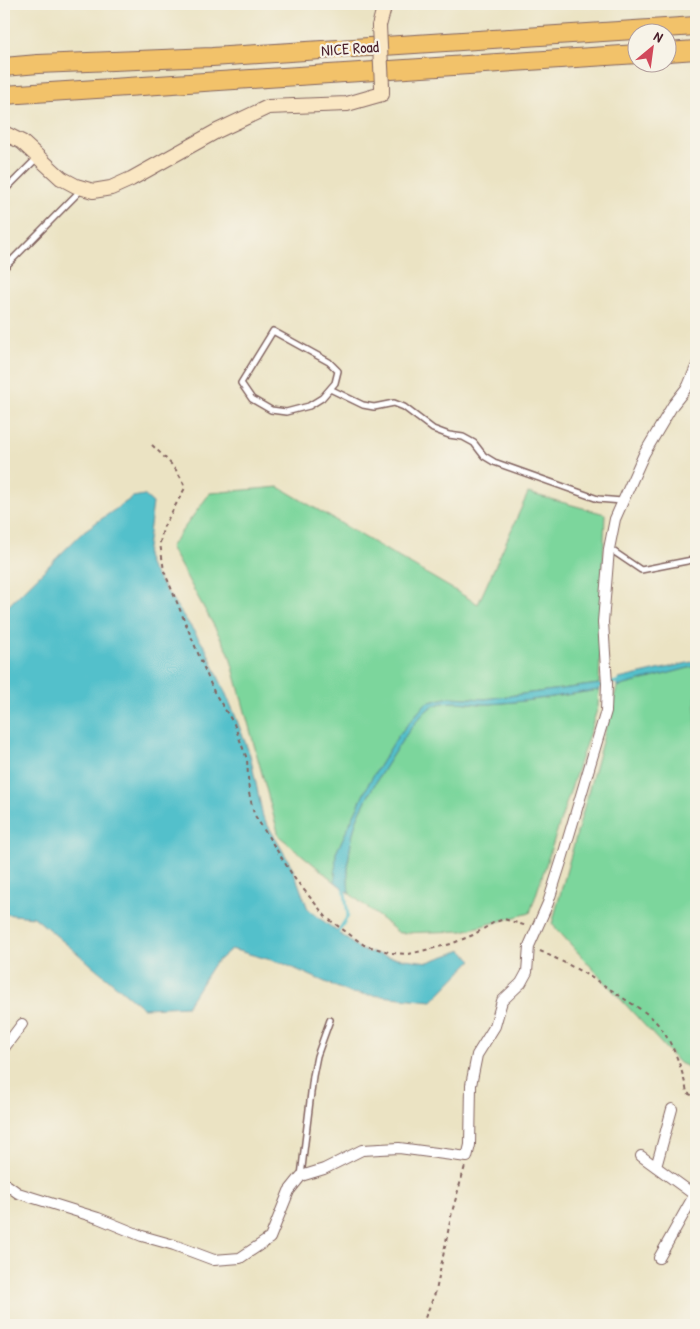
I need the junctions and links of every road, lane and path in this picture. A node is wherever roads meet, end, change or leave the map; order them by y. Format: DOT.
graph roads {
  1 [pos="385,4"];
  2 [pos="696,26"];
  3 [pos="696,50"];
  4 [pos="678,51"];
  5 [pos="628,55"];
  6 [pos="4,67"];
  7 [pos="4,95"];
  8 [pos="4,133"];
  9 [pos="38,157"];
  10 [pos="83,188"];
  11 [pos="4,191"];
  12 [pos="4,268"];
  13 [pos="696,367"];
  14 [pos="330,389"];
  15 [pos="152,445"];
  16 [pos="623,501"];
  17 [pos="609,549"];
  18 [pos="692,560"];
  19 [pos="529,926"];
  20 [pos="529,946"];
  21 [pos="330,1020"];
  22 [pos="22,1024"];
  23 [pos="4,1048"];
  24 [pos="696,1097"];
  25 [pos="672,1109"];
  26 [pos="641,1156"];
  27 [pos="467,1157"];
  28 [pos="656,1167"];
  29 [pos="301,1176"];
  30 [pos="4,1183"];
  31 [pos="696,1194"];
  32 [pos="659,1258"];
  33 [pos="422,1325"];
  1 -- 10 [label="street, bridge"];
  2 -- 6 [label="highway, NICE Road"];
  3 -- 4 [label="highway"];
  5 -- 7 [label="highway, NICE Road"];
  8 -- 9 [label="street"];
  9 -- 10 [label="street"];
  9 -- 11 [label="lane"];
  10 -- 12 [label="lane"];
  13 -- 16 [label="street"];
  14 -- 14 [label="lane"];
  14 -- 16 [label="lane"];
  15 -- 19 [label="path"];
  16 -- 17 [label="street"];
  17 -- 18 [label="lane"];
  17 -- 20 [label="street"];
  20 -- 24 [label="path"];
  20 -- 27 [label="street"];
  21 -- 29 [label="lane"];
  22 -- 23 [label="street"];
  25 -- 28 [label="street"];
  26 -- 28 [label="street"];
  27 -- 29 [label="street"];
  27 -- 33 [label="path"];
  28 -- 31 [label="street"];
  29 -- 30 [label="street"];
  31 -- 32 [label="street"];
}
